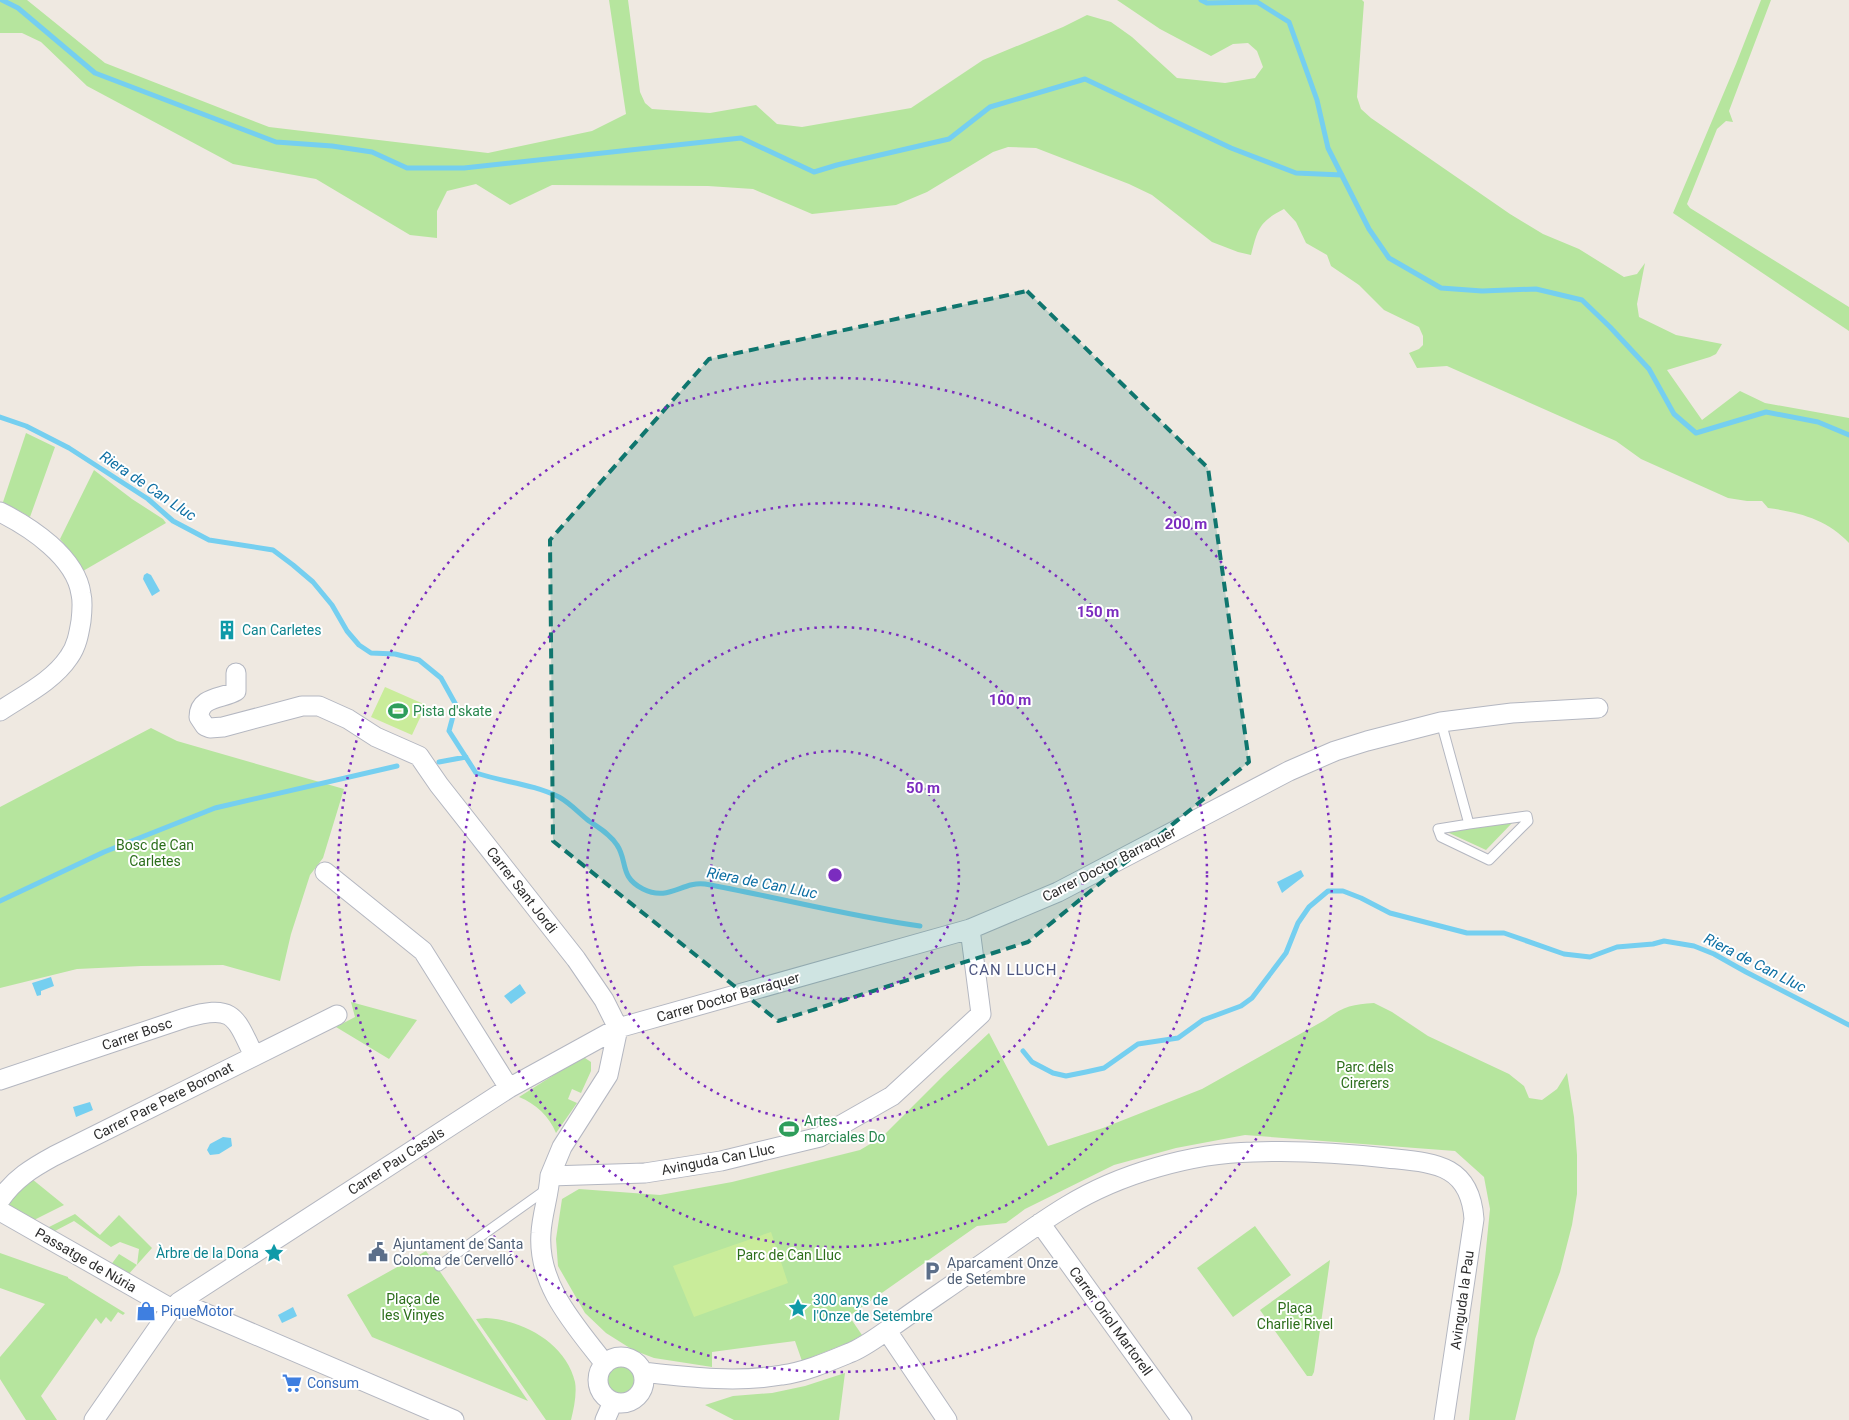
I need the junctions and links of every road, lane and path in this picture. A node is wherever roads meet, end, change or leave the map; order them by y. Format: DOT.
graph roads {
  1 [pos="0,512"];
  2 [pos="236,673"];
  3 [pos="1598,708"];
  4 [pos="0,710"];
  5 [pos="1442,722"];
  6 [pos="1469,824"];
  7 [pos="325,872"];
  8 [pos="970,929"];
  9 [pos="337,1015"];
  10 [pos="618,1028"];
  11 [pos="254,1056"];
  12 [pos="0,1080"];
  13 [pos="509,1088"];
  14 [pos="549,1182"];
  15 [pos="0,1200"];
  16 [pos="0,1210"];
  17 [pos="1040,1223"];
  18 [pos="439,1266"];
  19 [pos="174,1308"];
  20 [pos="887,1331"];
  21 [pos="605,1364"];
  22 [pos="643,1372"];
  23 [pos="613,1402"];
  24 [pos="94,1420"];
  25 [pos="454,1420"];
  26 [pos="605,1420"];
  27 [pos="947,1420"];
  28 [pos="1182,1420"];
  29 [pos="1444,1420"];
  1 -- 4 [label="street"];
  2 -- 10 [label="street, Carrer Sant Jordi"];
  3 -- 5 [label="street, Carrer Doctor Barraquer"];
  5 -- 6 [label="lane"];
  5 -- 8 [label="street, Carrer Doctor Barraquer"];
  6 -- 6 [label="lane"];
  7 -- 13 [label="street"];
  8 -- 10 [label="street, Carrer Doctor Barraquer"];
  8 -- 14 [label="street, Avinguda Can Lluc"];
  9 -- 11 [label="street, Carrer Pare Pere Boronat"];
  10 -- 13 [label="street, Carrer Pau Casals"];
  10 -- 14 [label="street"];
  11 -- 12 [label="street, Carrer Bosc"];
  11 -- 15 [label="street, Carrer Pare Pere Boronat"];
  13 -- 19 [label="street, Carrer Pau Casals"];
  14 -- 18 [label="lane"];
  14 -- 21 [label="street"];
  16 -- 19 [label="street, Passatge de Núria"];
  17 -- 20 [label="street"];
  17 -- 28 [label="street, Carrer Oriol Martorell"];
  17 -- 29 [label="street, Avinguda la Pau"];
  19 -- 24 [label="street, Carrer Pau Casals"];
  19 -- 25 [label="street, Passatge de Núria"];
  20 -- 22 [label="street"];
  20 -- 27 [label="street"];
  21 -- 22 [label="street"];
  21 -- 23 [label="street"];
  22 -- 23 [label="street"];
  23 -- 26 [label="street"];
}
